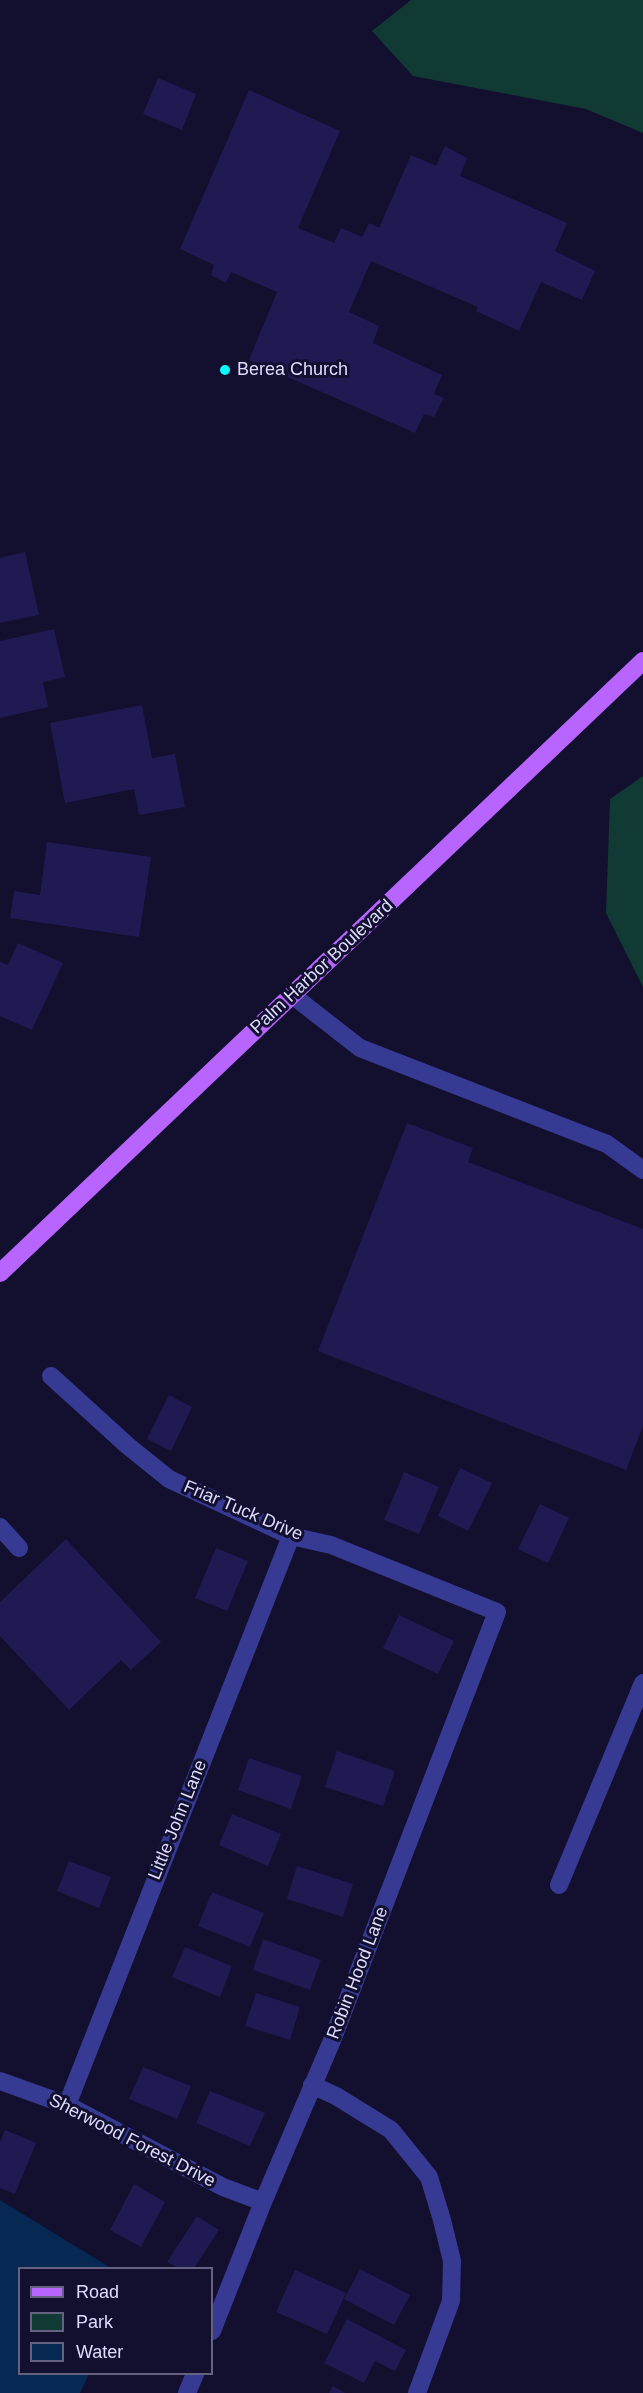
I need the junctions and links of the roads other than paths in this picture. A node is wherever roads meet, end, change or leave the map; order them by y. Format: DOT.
graph roads {
  1 [pos="643,661"];
  2 [pos="292,995"];
  3 [pos="643,1170"];
  4 [pos="0,1273"];
  5 [pos="51,1376"];
  6 [pos="0,1527"];
  7 [pos="291,1536"];
  8 [pos="19,1548"];
  9 [pos="497,1612"];
  10 [pos="643,1683"];
  11 [pos="559,1885"];
  12 [pos="0,2081"];
  13 [pos="312,2085"];
  14 [pos="67,2105"];
  15 [pos="263,2202"];
  16 [pos="213,2328"];
  17 [pos="194,2375"];
  18 [pos="187,2393"];
  19 [pos="417,2393"];
  1 -- 2 [label="main road, Palm Harbor Boulevard"];
  2 -- 3 [label="lane"];
  2 -- 4 [label="main road, Palm Harbor Boulevard"];
  5 -- 7 [label="lane, Friar Tuck Drive"];
  6 -- 8 [label="lane"];
  7 -- 9 [label="lane, Friar Tuck Drive"];
  7 -- 14 [label="lane, Little John Lane"];
  9 -- 13 [label="lane, Robin Hood Lane"];
  10 -- 11 [label="lane"];
  12 -- 14 [label="lane, Sherwood Forest Drive"];
  13 -- 15 [label="lane, Robin Hood Lane"];
  13 -- 19 [label="lane"];
  14 -- 15 [label="lane, Sherwood Forest Drive"];
  15 -- 16 [label="lane, Robin Hood Lane"];
  17 -- 18 [label="lane"];
}
